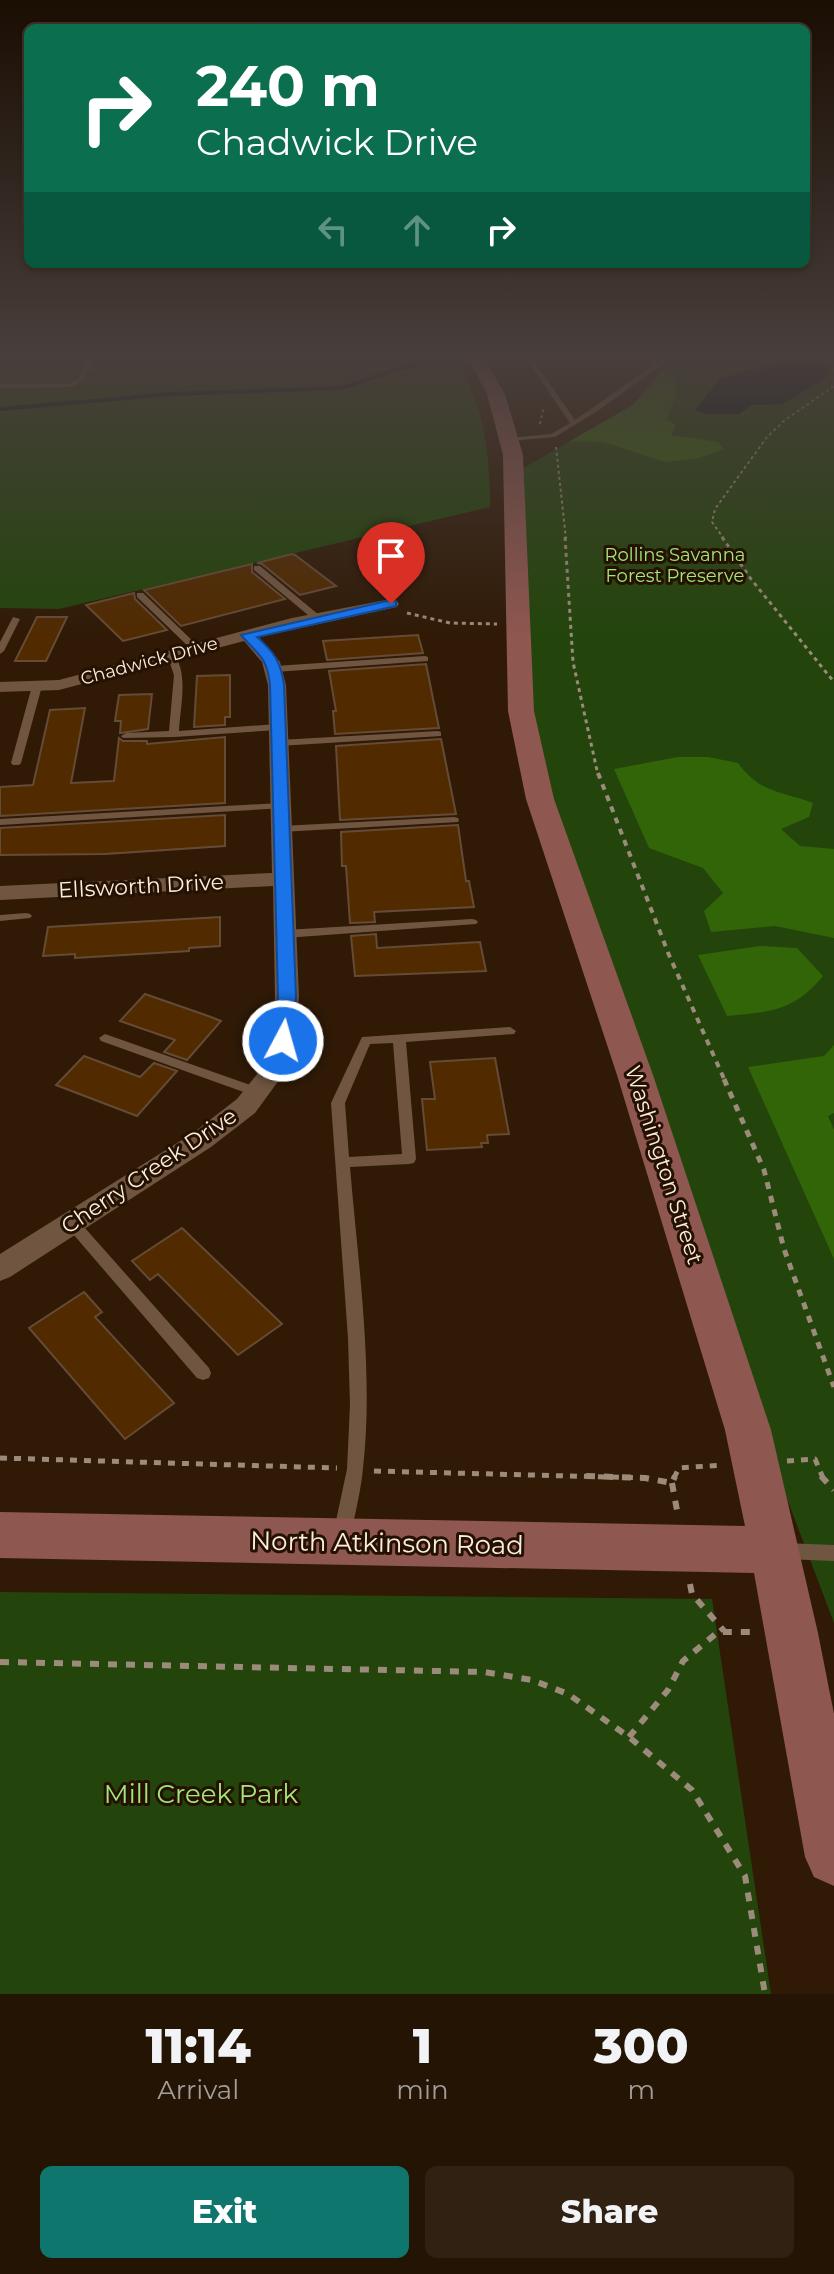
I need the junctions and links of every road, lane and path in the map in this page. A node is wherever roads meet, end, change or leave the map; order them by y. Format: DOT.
graph roads {
  1 [pos="510,450"];
  2 [pos="557,450"];
  3 [pos="758,450"];
  4 [pos="257,568"];
  5 [pos="140,595"];
  6 [pos="391,604"];
  7 [pos="317,618"];
  8 [pos="16,619"];
  9 [pos="517,624"];
  10 [pos="247,635"];
  11 [pos="196,649"];
  12 [pos="0,651"];
  13 [pos="171,655"];
  14 [pos="425,659"];
  15 [pos="275,669"];
  16 [pos="834,682"];
  17 [pos="37,686"];
  18 [pos="0,687"];
  19 [pos="174,734"];
  20 [pos="438,734"];
  21 [pos="278,735"];
  22 [pos="126,736"];
  23 [pos="16,763"];
  24 [pos="281,818"];
  25 [pos="454,820"];
  26 [pos="0,822"];
  27 [pos="282,879"];
  28 [pos="1,895"];
  29 [pos="26,916"];
  30 [pos="0,918"];
  31 [pos="472,922"];
  32 [pos="285,934"];
  33 [pos="510,1031"];
  34 [pos="105,1038"];
  35 [pos="399,1038"];
  36 [pos="257,1092"];
  37 [pos="343,1162"];
  38 [pos="72,1223"];
  39 [pos="0,1269"];
  40 [pos="203,1373"];
  41 [pos="834,1387"];
  42 [pos="815,1459"];
  43 [pos="834,1490"];
  44 [pos="0,1535"];
  45 [pos="341,1542"];
  46 [pos="773,1550"];
  47 [pos="834,1553"];
  48 [pos="692,1594"];
  49 [pos="0,1662"];
  50 [pos="629,1737"];
  51 [pos="834,1857"];
  52 [pos="765,1994"];
  1 -- 9 [label="main road, Washington Street"];
  2 -- 41 [label="path"];
  3 -- 16 [label="path"];
  4 -- 7 [label="lane"];
  5 -- 11 [label="lane"];
  6 -- 7 [label="street, Chadwick Drive"];
  6 -- 9 [label="path"];
  7 -- 10 [label="street, Chadwick Drive"];
  8 -- 12 [label="lane"];
  9 -- 46 [label="main road, Washington Street"];
  10 -- 11 [label="street, Chadwick Drive"];
  10 -- 15 [label="street"];
  11 -- 13 [label="street, Chadwick Drive"];
  13 -- 17 [label="street, Chadwick Drive"];
  13 -- 19 [label="lane"];
  14 -- 15 [label="lane"];
  15 -- 21 [label="street, Cherry Creek Drive"];
  17 -- 18 [label="street, Chadwick Drive"];
  17 -- 23 [label="lane"];
  19 -- 21 [label="lane"];
  19 -- 22 [label="lane"];
  20 -- 21 [label="lane"];
  21 -- 24 [label="street, Cherry Creek Drive"];
  24 -- 25 [label="lane"];
  24 -- 26 [label="lane"];
  24 -- 27 [label="street, Cherry Creek Drive"];
  27 -- 28 [label="street, Ellsworth Drive"];
  27 -- 32 [label="street, Cherry Creek Drive"];
  29 -- 30 [label="lane"];
  31 -- 32 [label="lane"];
  32 -- 36 [label="street, Cherry Creek Drive"];
  33 -- 35 [label="lane"];
  34 -- 36 [label="lane"];
  35 -- 37 [label="lane"];
  35 -- 37 [label="lane"];
  36 -- 38 [label="street, Cherry Creek Drive"];
  37 -- 45 [label="lane"];
  38 -- 39 [label="street, Cherry Creek Drive"];
  38 -- 40 [label="lane"];
  42 -- 43 [label="path"];
  44 -- 45 [label="main road, North Atkinson Road"];
  45 -- 46 [label="main road, North Atkinson Road"];
  46 -- 47 [label="lane"];
  46 -- 51 [label="main road, Washington Street"];
  48 -- 50 [label="path"];
  49 -- 50 [label="path"];
  50 -- 52 [label="path"];
}
